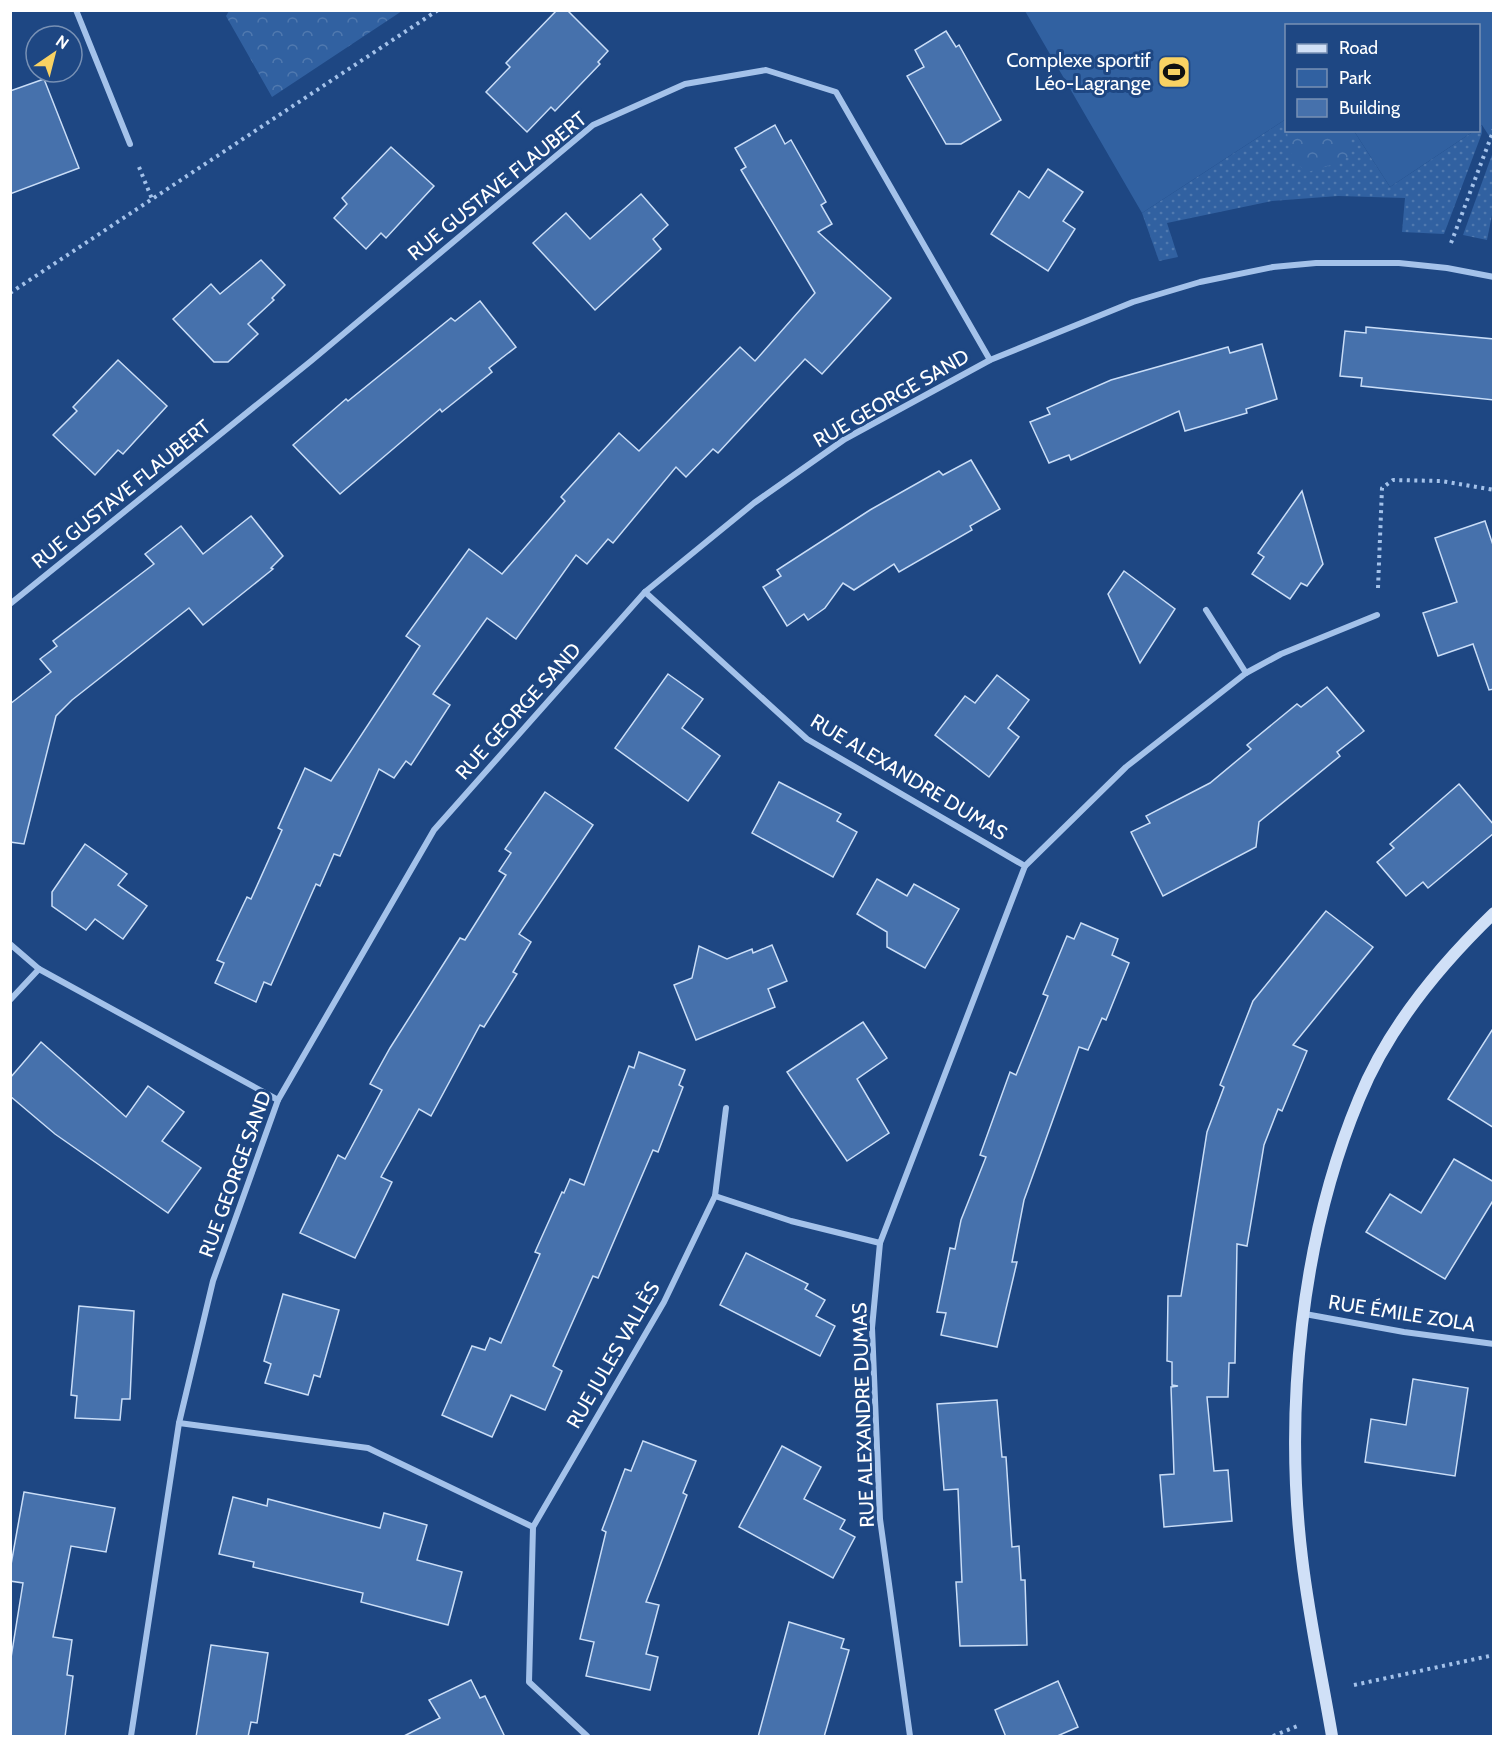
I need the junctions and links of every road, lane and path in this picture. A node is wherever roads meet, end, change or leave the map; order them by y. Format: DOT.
graph roads {
  1 [pos="76,10"];
  2 [pos="438,10"];
  3 [pos="1494,129"];
  4 [pos="130,144"];
  5 [pos="152,199"];
  6 [pos="1447,268"];
  7 [pos="1494,277"];
  8 [pos="10,293"];
  9 [pos="990,360"];
  10 [pos="1494,490"];
  11 [pos="645,592"];
  12 [pos="10,604"];
  13 [pos="1206,610"];
  14 [pos="1377,615"];
  15 [pos="1246,673"];
  16 [pos="1025,866"];
  17 [pos="1494,913"];
  18 [pos="10,944"];
  19 [pos="39,969"];
  20 [pos="10,1000"];
  21 [pos="278,1100"];
  22 [pos="726,1108"];
  23 [pos="715,1196"];
  24 [pos="880,1243"];
  25 [pos="1305,1314"];
  26 [pos="1494,1344"];
  27 [pos="179,1424"];
  28 [pos="533,1527"];
  29 [pos="1494,1655"];
  30 [pos="1324,1691"];
  31 [pos="130,1737"];
  32 [pos="587,1737"];
  33 [pos="910,1737"];
  34 [pos="1332,1737"];
  1 -- 4 [label="street"];
  2 -- 5 [label="path"];
  3 -- 6 [label="path"];
  4 -- 5 [label="path"];
  5 -- 8 [label="path"];
  6 -- 7 [label="street, RUE GEORGE SAND"];
  6 -- 9 [label="street, RUE GEORGE SAND"];
  9 -- 11 [label="street, RUE GEORGE SAND"];
  9 -- 12 [label="street, RUE GUSTAVE FLAUBERT"];
  10 -- 14 [label="path"];
  11 -- 16 [label="street, RUE ALEXANDRE DUMAS"];
  11 -- 21 [label="street, RUE GEORGE SAND"];
  13 -- 15 [label="street"];
  14 -- 15 [label="street, RUE ALEXANDRE DUMAS"];
  15 -- 16 [label="street, RUE ALEXANDRE DUMAS"];
  16 -- 24 [label="street, RUE ALEXANDRE DUMAS"];
  17 -- 25 [label="street"];
  18 -- 19 [label="street"];
  19 -- 20 [label="street"];
  19 -- 21 [label="street"];
  21 -- 27 [label="street, RUE GEORGE SAND"];
  22 -- 23 [label="street, RUE JULES VALLÈS"];
  23 -- 24 [label="street"];
  23 -- 28 [label="street, RUE JULES VALLÈS"];
  24 -- 33 [label="street, RUE ALEXANDRE DUMAS"];
  25 -- 26 [label="street, RUE ÉMILE ZOLA"];
  25 -- 30 [label="street"];
  27 -- 28 [label="street"];
  27 -- 31 [label="street, RUE GEORGE SAND"];
  28 -- 32 [label="street, RUE JULES VALLÈS"];
  29 -- 30 [label="path"];
  30 -- 34 [label="street"];
}
